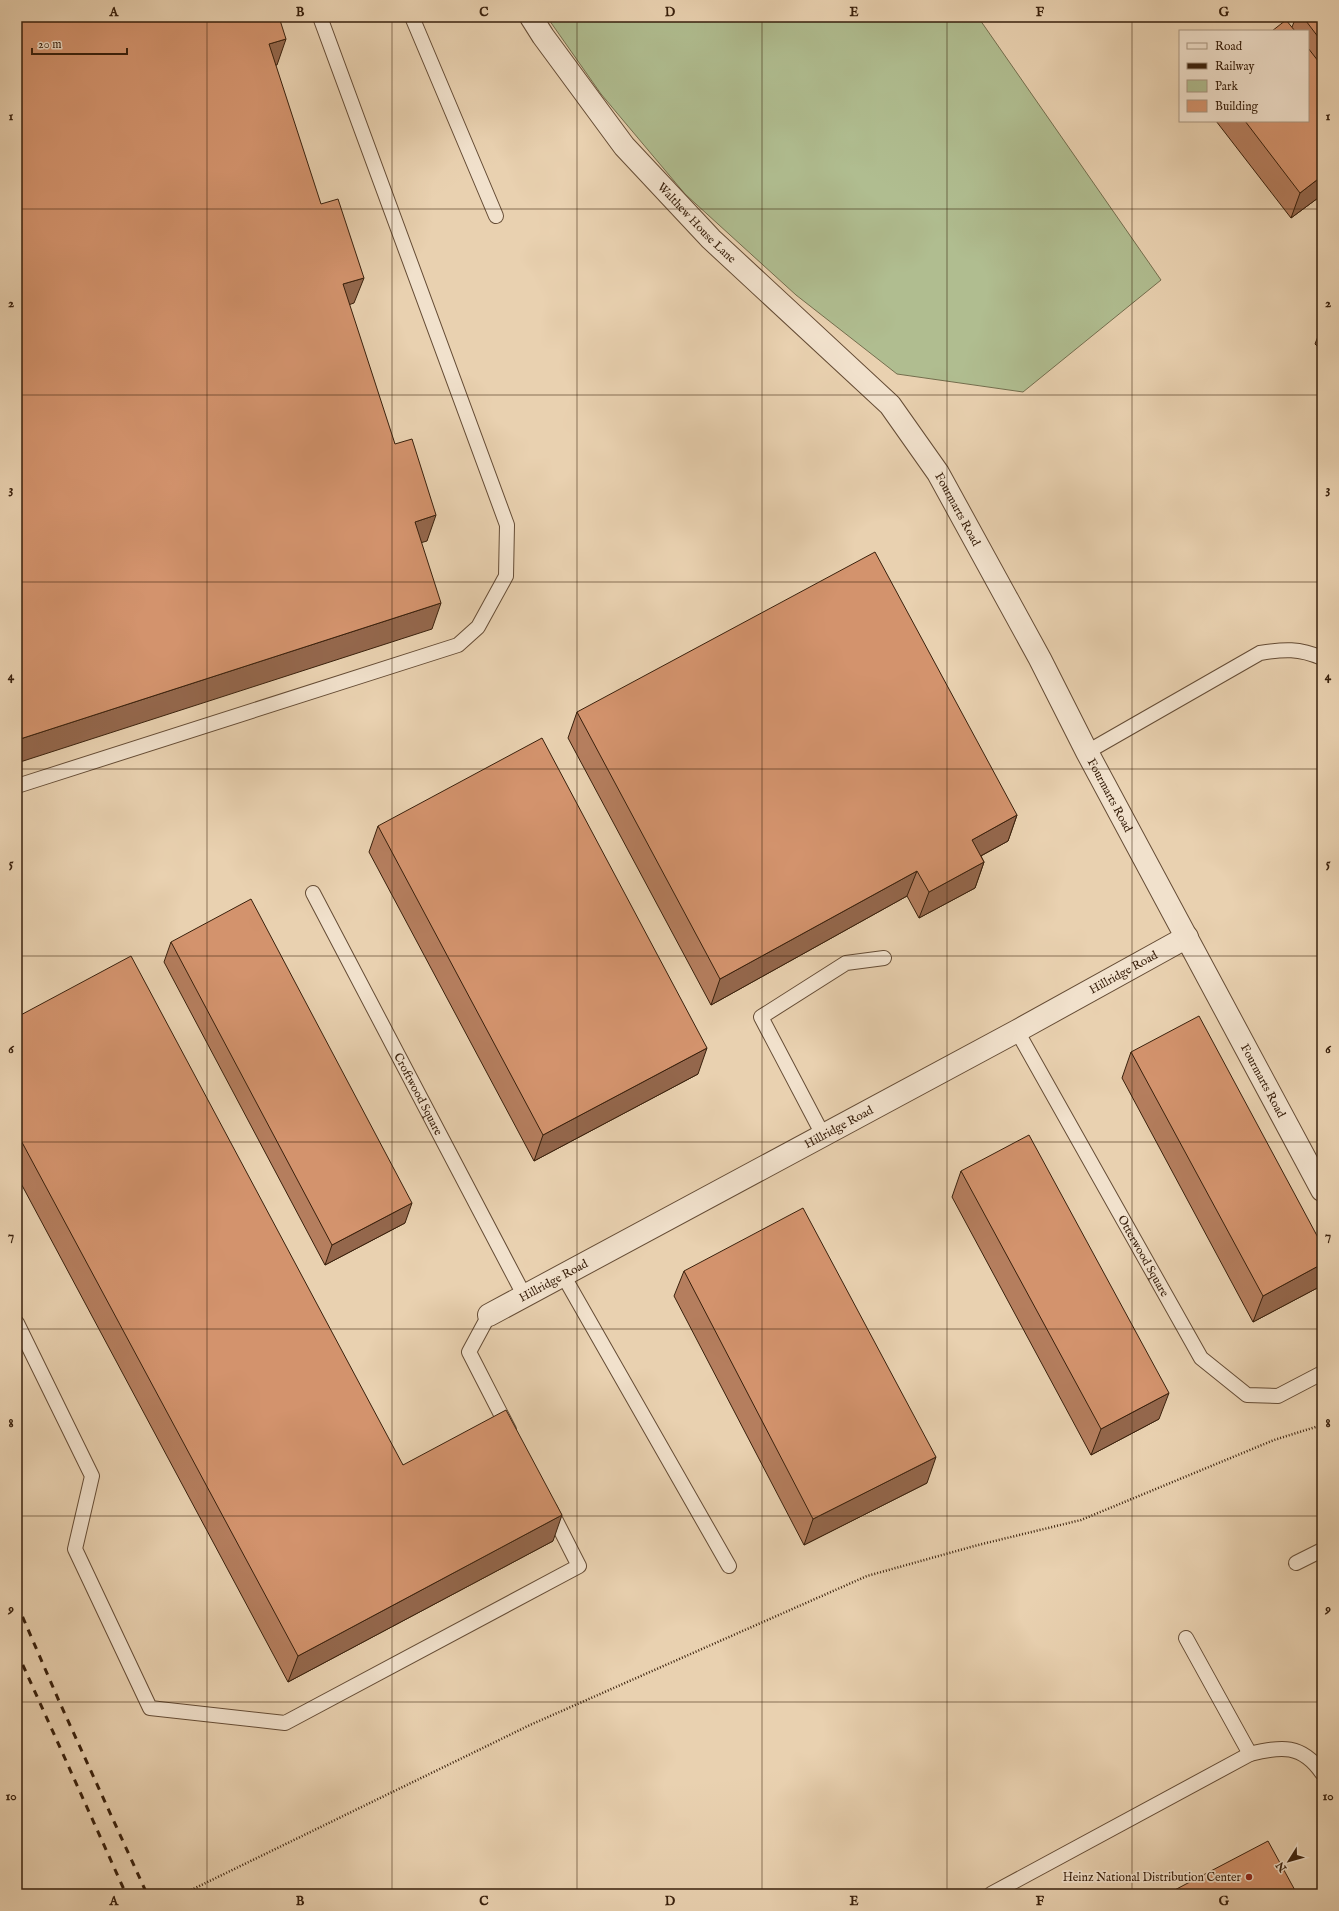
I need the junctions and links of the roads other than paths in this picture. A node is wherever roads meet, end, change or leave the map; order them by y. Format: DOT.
graph roads {
  1 [pos="320,17"];
  2 [pos="412,17"];
  3 [pos="531,17"];
  4 [pos="496,216"];
  5 [pos="890,405"];
  6 [pos="1322,658"];
  7 [pos="1087,752"];
  8 [pos="17,786"];
  9 [pos="313,892"];
  10 [pos="1187,937"];
  11 [pos="884,958"];
  12 [pos="1017,1031"];
  13 [pos="823,1134"];
  14 [pos="1322,1190"];
  15 [pos="563,1275"];
  16 [pos="524,1295"];
  17 [pos="489,1315"];
  18 [pos="17,1323"];
  19 [pos="1322,1373"];
  20 [pos="515,1442"];
  21 [pos="544,1497"];
  22 [pos="1322,1550"];
  23 [pos="1296,1563"];
  24 [pos="729,1566"];
  25 [pos="1186,1638"];
  26 [pos="1250,1754"];
  27 [pos="1322,1773"];
  28 [pos="991,1894"];
  1 -- 8 [label="lane"];
  2 -- 4 [label="lane"];
  3 -- 5 [label="street, Walthew House Lane"];
  5 -- 7 [label="street, Fourmarts Road"];
  6 -- 7 [label="lane"];
  7 -- 10 [label="street, Fourmarts Road"];
  9 -- 16 [label="lane, Croftwood Square"];
  10 -- 12 [label="street, Hillridge Road"];
  10 -- 14 [label="street, Fourmarts Road"];
  11 -- 13 [label="lane"];
  12 -- 13 [label="street, Hillridge Road"];
  12 -- 19 [label="lane, Otterwood Square"];
  13 -- 15 [label="street, Hillridge Road"];
  15 -- 16 [label="street, Hillridge Road"];
  15 -- 24 [label="lane"];
  16 -- 17 [label="street, Hillridge Road"];
  17 -- 20 [label="lane"];
  18 -- 21 [label="lane"];
  22 -- 23 [label="lane"];
  25 -- 26 [label="lane"];
  26 -- 27 [label="lane"];
  26 -- 28 [label="lane"];
}
